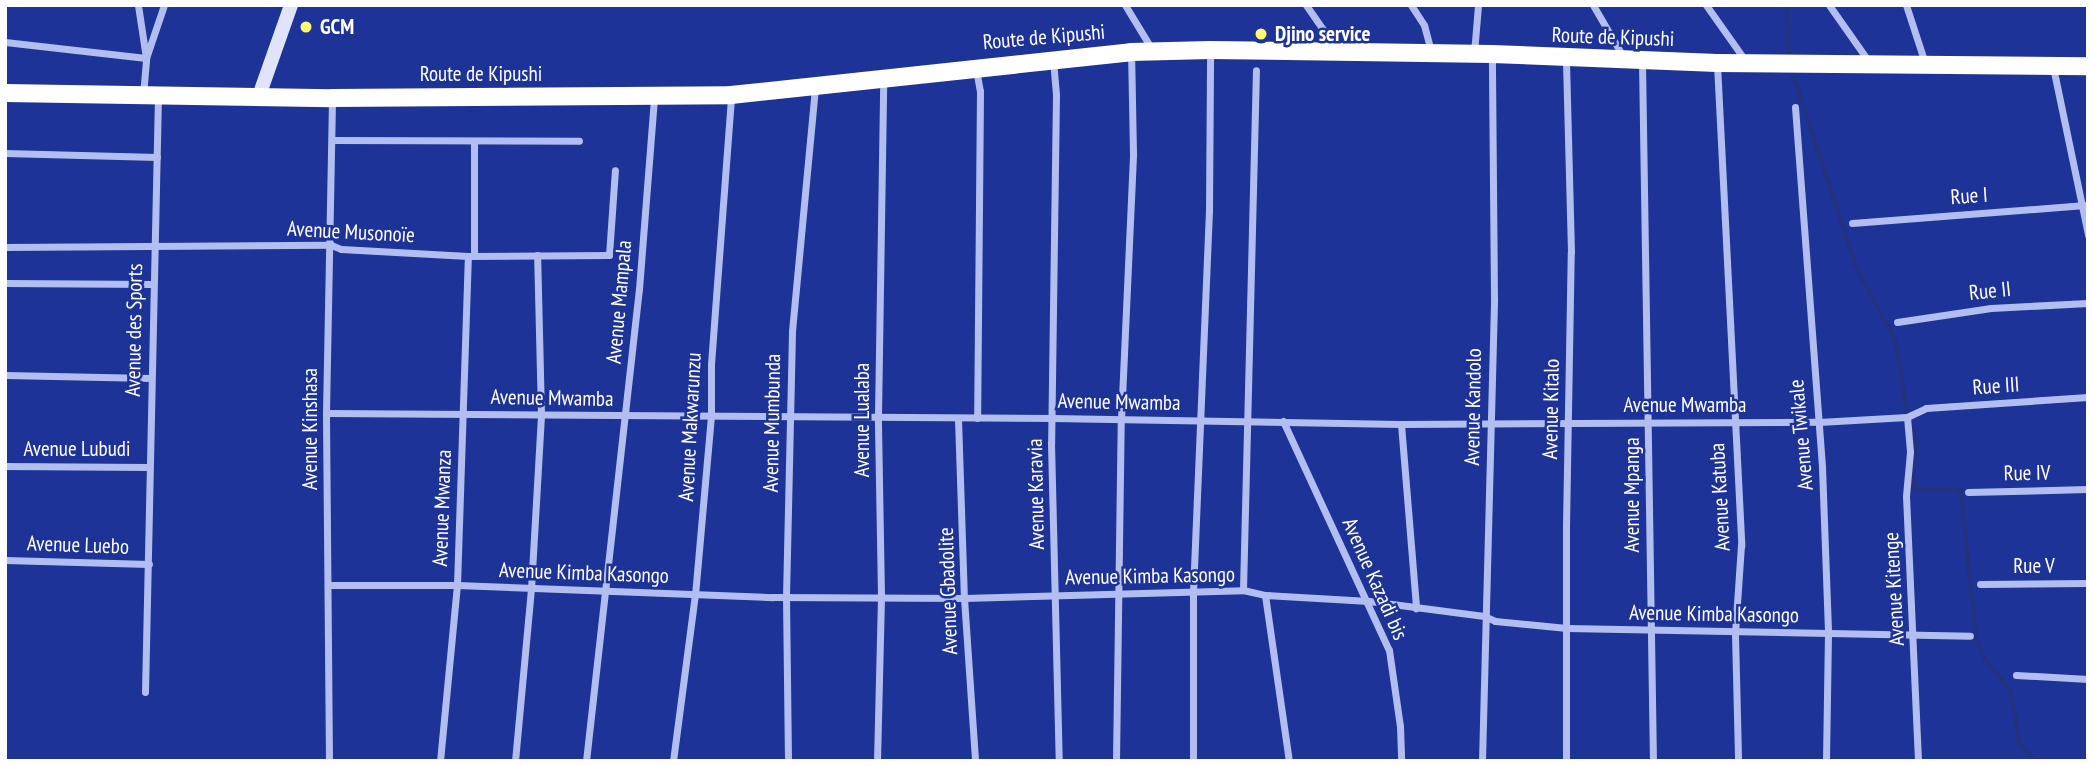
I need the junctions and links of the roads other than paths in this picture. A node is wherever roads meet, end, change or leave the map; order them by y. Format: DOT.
graph roads {
  1 [pos="138,5"];
  2 [pos="164,5"];
  3 [pos="291,5"];
  4 [pos="1125,5"];
  5 [pos="1306,5"];
  6 [pos="1411,5"];
  7 [pos="1478,5"];
  8 [pos="1593,5"];
  9 [pos="1706,5"];
  10 [pos="1829,5"];
  11 [pos="1906,5"];
  12 [pos="5,42"];
  13 [pos="1210,50"];
  14 [pos="1338,51"];
  15 [pos="1131,52"];
  16 [pos="1153,52"];
  17 [pos="1431,53"];
  18 [pos="1483,54"];
  19 [pos="146,58"];
  20 [pos="1053,59"];
  21 [pos="1566,59"];
  22 [pos="1634,61"];
  23 [pos="1717,63"];
  24 [pos="1748,63"];
  25 [pos="1870,63"];
  26 [pos="1925,64"];
  27 [pos="2053,66"];
  28 [pos="2088,66"];
  29 [pos="976,67"];
  30 [pos="1256,70"];
  31 [pos="883,79"];
  32 [pos="815,87"];
  33 [pos="5,93"];
  34 [pos="731,95"];
  35 [pos="150,96"];
  36 [pos="259,96"];
  37 [pos="654,96"];
  38 [pos="332,98"];
  39 [pos="1795,107"];
  40 [pos="332,139"];
  41 [pos="579,141"];
  42 [pos="474,142"];
  43 [pos="5,153"];
  44 [pos="157,157"];
  45 [pos="615,170"];
  46 [pos="2084,205"];
  47 [pos="1852,223"];
  48 [pos="2088,234"];
  49 [pos="153,244"];
  50 [pos="331,246"];
  51 [pos="5,247"];
  52 [pos="537,255"];
  53 [pos="471,256"];
  54 [pos="5,282"];
  55 [pos="152,284"];
  56 [pos="2088,303"];
  57 [pos="1897,322"];
  58 [pos="5,375"];
  59 [pos="150,378"];
  60 [pos="2088,397"];
  61 [pos="326,413"];
  62 [pos="541,414"];
  63 [pos="463,415"];
  64 [pos="711,415"];
  65 [pos="1908,415"];
  66 [pos="878,416"];
  67 [pos="626,417"];
  68 [pos="788,417"];
  69 [pos="977,418"];
  70 [pos="1052,418"];
  71 [pos="958,419"];
  72 [pos="1247,420"];
  73 [pos="1121,421"];
  74 [pos="1198,421"];
  75 [pos="1283,421"];
  76 [pos="1649,421"];
  77 [pos="1734,422"];
  78 [pos="1818,422"];
  79 [pos="1490,423"];
  80 [pos="1401,424"];
  81 [pos="1568,424"];
  82 [pos="5,466"];
  83 [pos="148,467"];
  84 [pos="2088,489"];
  85 [pos="1968,492"];
  86 [pos="5,560"];
  87 [pos="149,564"];
  88 [pos="2088,583"];
  89 [pos="1980,584"];
  90 [pos="328,585"];
  91 [pos="457,585"];
  92 [pos="530,589"];
  93 [pos="1243,590"];
  94 [pos="605,592"];
  95 [pos="1193,592"];
  96 [pos="1118,593"];
  97 [pos="695,595"];
  98 [pos="1265,595"];
  99 [pos="881,596"];
  100 [pos="1055,596"];
  101 [pos="786,597"];
  102 [pos="964,598"];
  103 [pos="1368,601"];
  104 [pos="1416,608"];
  105 [pos="1484,616"];
  106 [pos="1567,628"];
  107 [pos="1649,630"];
  108 [pos="1735,634"];
  109 [pos="1828,634"];
  110 [pos="1914,635"];
  111 [pos="1969,636"];
  112 [pos="2016,675"];
  113 [pos="2088,679"];
  114 [pos="145,692"];
  115 [pos="329,761"];
  116 [pos="440,761"];
  117 [pos="515,761"];
  118 [pos="586,761"];
  119 [pos="673,761"];
  120 [pos="788,761"];
  121 [pos="877,761"];
  122 [pos="975,761"];
  123 [pos="1059,761"];
  124 [pos="1116,761"];
  125 [pos="1193,761"];
  126 [pos="1289,761"];
  127 [pos="1401,761"];
  128 [pos="1482,761"];
  129 [pos="1566,761"];
  130 [pos="1653,761"];
  131 [pos="1738,761"];
  132 [pos="1826,761"];
  133 [pos="1918,761"];
  1 -- 19 [label="street"];
  2 -- 19 [label="street, Avenue des Sports"];
  3 -- 36 [label="street"];
  4 -- 16 [label="street"];
  5 -- 14 [label="street"];
  6 -- 17 [label="street"];
  7 -- 18 [label="street, Avenue Kandolo"];
  8 -- 22 [label="street"];
  9 -- 24 [label="street"];
  10 -- 25 [label="street"];
  11 -- 26 [label="street"];
  12 -- 19 [label="street"];
  13 -- 14 [label="highway, Route de Kipushi"];
  13 -- 16 [label="highway, Route de Kipushi"];
  13 -- 74 [label="street"];
  14 -- 17 [label="highway, Route de Kipushi"];
  15 -- 16 [label="highway, Route de Kipushi"];
  15 -- 20 [label="highway, Route de Kipushi"];
  15 -- 73 [label="street"];
  17 -- 18 [label="highway, Route de Kipushi"];
  18 -- 21 [label="highway, Route de Kipushi"];
  18 -- 79 [label="street, Avenue Kandolo"];
  19 -- 35 [label="street, Avenue des Sports"];
  20 -- 29 [label="highway, Route de Kipushi"];
  20 -- 70 [label="street, Avenue Karavia"];
  21 -- 22 [label="highway, Route de Kipushi"];
  21 -- 81 [label="street, Avenue Kitalo"];
  22 -- 23 [label="highway, Route de Kipushi"];
  22 -- 76 [label="street, Avenue Mpanga"];
  23 -- 24 [label="highway, Route de Kipushi"];
  23 -- 77 [label="street, Avenue Katuba"];
  24 -- 25 [label="highway, Route de Kipushi"];
  25 -- 26 [label="highway, Route de Kipushi"];
  26 -- 27 [label="highway, Route de Kipushi"];
  27 -- 28 [label="highway, Route de Kipushi"];
  27 -- 46 [label="street"];
  29 -- 31 [label="highway, Route de Kipushi"];
  29 -- 69 [label="street"];
  30 -- 72 [label="street"];
  31 -- 32 [label="highway, Route de Kipushi"];
  31 -- 66 [label="street, Avenue Lualaba"];
  32 -- 34 [label="highway, Route de Kipushi"];
  32 -- 68 [label="street, Avenue Mumbunda"];
  33 -- 35 [label="highway, Route de Kipushi"];
  34 -- 37 [label="highway, Route de Kipushi"];
  34 -- 64 [label="street, Avenue Makwarunzu"];
  35 -- 36 [label="highway, Route de Kipushi"];
  35 -- 44 [label="street, Avenue des Sports"];
  36 -- 38 [label="highway, Route de Kipushi"];
  37 -- 38 [label="highway, Route de Kipushi"];
  37 -- 67 [label="street, Avenue Mampala"];
  38 -- 40 [label="street, Avenue Kinshasa"];
  39 -- 78 [label="street, Avenue Twikale"];
  40 -- 42 [label="street"];
  40 -- 50 [label="street, Avenue Kinshasa"];
  41 -- 42 [label="street"];
  42 -- 53 [label="street, Avenue Mwanza"];
  43 -- 44 [label="street"];
  44 -- 49 [label="street, Avenue des Sports"];
  45 -- 52 [label="street, Avenue Musonoïe"];
  46 -- 47 [label="street, Rue I"];
  46 -- 48 [label="street"];
  49 -- 50 [label="street, Avenue Musonoïe"];
  49 -- 51 [label="street, Avenue Musonoïe"];
  49 -- 55 [label="street, Avenue des Sports"];
  50 -- 53 [label="street, Avenue Musonoïe"];
  50 -- 61 [label="street, Avenue Kinshasa"];
  52 -- 53 [label="street, Avenue Musonoïe"];
  52 -- 62 [label="street"];
  53 -- 63 [label="street, Avenue Mwanza"];
  54 -- 55 [label="street"];
  55 -- 59 [label="street, Avenue des Sports"];
  56 -- 57 [label="street, Rue II"];
  58 -- 59 [label="street"];
  59 -- 83 [label="street, Avenue des Sports"];
  60 -- 65 [label="street, Rue III"];
  61 -- 63 [label="street, Avenue Mwamba"];
  61 -- 90 [label="street, Avenue Kinshasa"];
  62 -- 63 [label="street, Avenue Mwamba"];
  62 -- 67 [label="street, Avenue Mwamba"];
  62 -- 92 [label="street"];
  63 -- 91 [label="street, Avenue Mwanza"];
  64 -- 67 [label="street, Avenue Mwamba"];
  64 -- 68 [label="street, Avenue Mwamba"];
  64 -- 97 [label="street, Avenue Makwarunzu"];
  65 -- 78 [label="street, Avenue Mwamba"];
  65 -- 110 [label="street, Avenue Kitenge"];
  66 -- 68 [label="street, Avenue Mwamba"];
  66 -- 71 [label="street, Avenue Mwamba"];
  66 -- 99 [label="street, Avenue Lualaba"];
  67 -- 94 [label="street, Avenue Mampala"];
  68 -- 101 [label="street, Avenue Mumbunda"];
  69 -- 70 [label="street, Avenue Mwamba"];
  69 -- 71 [label="street, Avenue Mwamba"];
  70 -- 73 [label="street, Avenue Mwamba"];
  70 -- 100 [label="street, Avenue Karavia"];
  71 -- 102 [label="street, Avenue Gbadolite"];
  72 -- 74 [label="street, Avenue Mwamba"];
  72 -- 75 [label="street, Avenue Mwamba"];
  72 -- 93 [label="street"];
  73 -- 74 [label="street, Avenue Mwamba"];
  73 -- 96 [label="street"];
  74 -- 95 [label="street"];
  75 -- 80 [label="street, Avenue Mwamba"];
  75 -- 103 [label="street, Avenue Kazadi bis"];
  76 -- 77 [label="street, Avenue Mwamba"];
  76 -- 81 [label="street, Avenue Mwamba"];
  76 -- 107 [label="street, Avenue Mpanga"];
  77 -- 78 [label="street, Avenue Mwamba"];
  77 -- 108 [label="street, Avenue Katuba"];
  78 -- 109 [label="street, Avenue Twikale"];
  79 -- 80 [label="street, Avenue Mwamba"];
  79 -- 81 [label="street, Avenue Mwamba"];
  79 -- 105 [label="street, Avenue Kandolo"];
  80 -- 104 [label="street"];
  81 -- 106 [label="street, Avenue Kitalo"];
  82 -- 83 [label="street, Avenue Lubudi"];
  83 -- 87 [label="street, Avenue des Sports"];
  84 -- 85 [label="street, Rue IV"];
  86 -- 87 [label="street, Avenue Luebo"];
  87 -- 114 [label="street, Avenue des Sports"];
  88 -- 89 [label="street, Rue V"];
  90 -- 91 [label="street, Avenue Kimba Kasongo"];
  90 -- 115 [label="street, Avenue Kinshasa"];
  91 -- 92 [label="street, Avenue Kimba Kasongo"];
  91 -- 116 [label="street, Avenue Mwanza"];
  92 -- 94 [label="street, Avenue Kimba Kasongo"];
  92 -- 117 [label="street"];
  93 -- 95 [label="street, Avenue Kimba Kasongo"];
  93 -- 98 [label="street, Avenue Kimba Kasongo"];
  94 -- 97 [label="street, Avenue Kimba Kasongo"];
  94 -- 118 [label="street, Avenue Mampala"];
  95 -- 96 [label="street, Avenue Kimba Kasongo"];
  95 -- 125 [label="street"];
  96 -- 100 [label="street, Avenue Kimba Kasongo"];
  96 -- 124 [label="street"];
  97 -- 101 [label="street, Avenue Kimba Kasongo"];
  97 -- 119 [label="street, Avenue Makwarunzu"];
  98 -- 103 [label="street, Avenue Kimba Kasongo"];
  98 -- 126 [label="street"];
  99 -- 101 [label="street, Avenue Kimba Kasongo"];
  99 -- 102 [label="street, Avenue Kimba Kasongo"];
  99 -- 121 [label="street, Avenue Lualaba"];
  100 -- 102 [label="street, Avenue Kimba Kasongo"];
  100 -- 123 [label="street, Avenue Karavia"];
  101 -- 120 [label="street, Avenue Mumbunda"];
  102 -- 122 [label="street, Avenue Gbadolite"];
  103 -- 104 [label="street, Avenue Kimba Kasongo"];
  103 -- 127 [label="street, Avenue Kazadi bis"];
  104 -- 105 [label="street, Avenue Kimba Kasongo"];
  105 -- 106 [label="street, Avenue Kimba Kasongo"];
  105 -- 128 [label="street, Avenue Kandolo"];
  106 -- 107 [label="street, Avenue Kimba Kasongo"];
  106 -- 129 [label="street, Avenue Kitalo"];
  107 -- 108 [label="street, Avenue Kimba Kasongo"];
  107 -- 130 [label="street, Avenue Mpanga"];
  108 -- 109 [label="street, Avenue Kimba Kasongo"];
  108 -- 131 [label="street, Avenue Katuba"];
  109 -- 110 [label="street, Avenue Kimba Kasongo"];
  109 -- 132 [label="street, Avenue Twikale"];
  110 -- 111 [label="street, Avenue Kimba Kasongo"];
  110 -- 133 [label="street, Avenue Kitenge"];
  112 -- 113 [label="street"];
}
